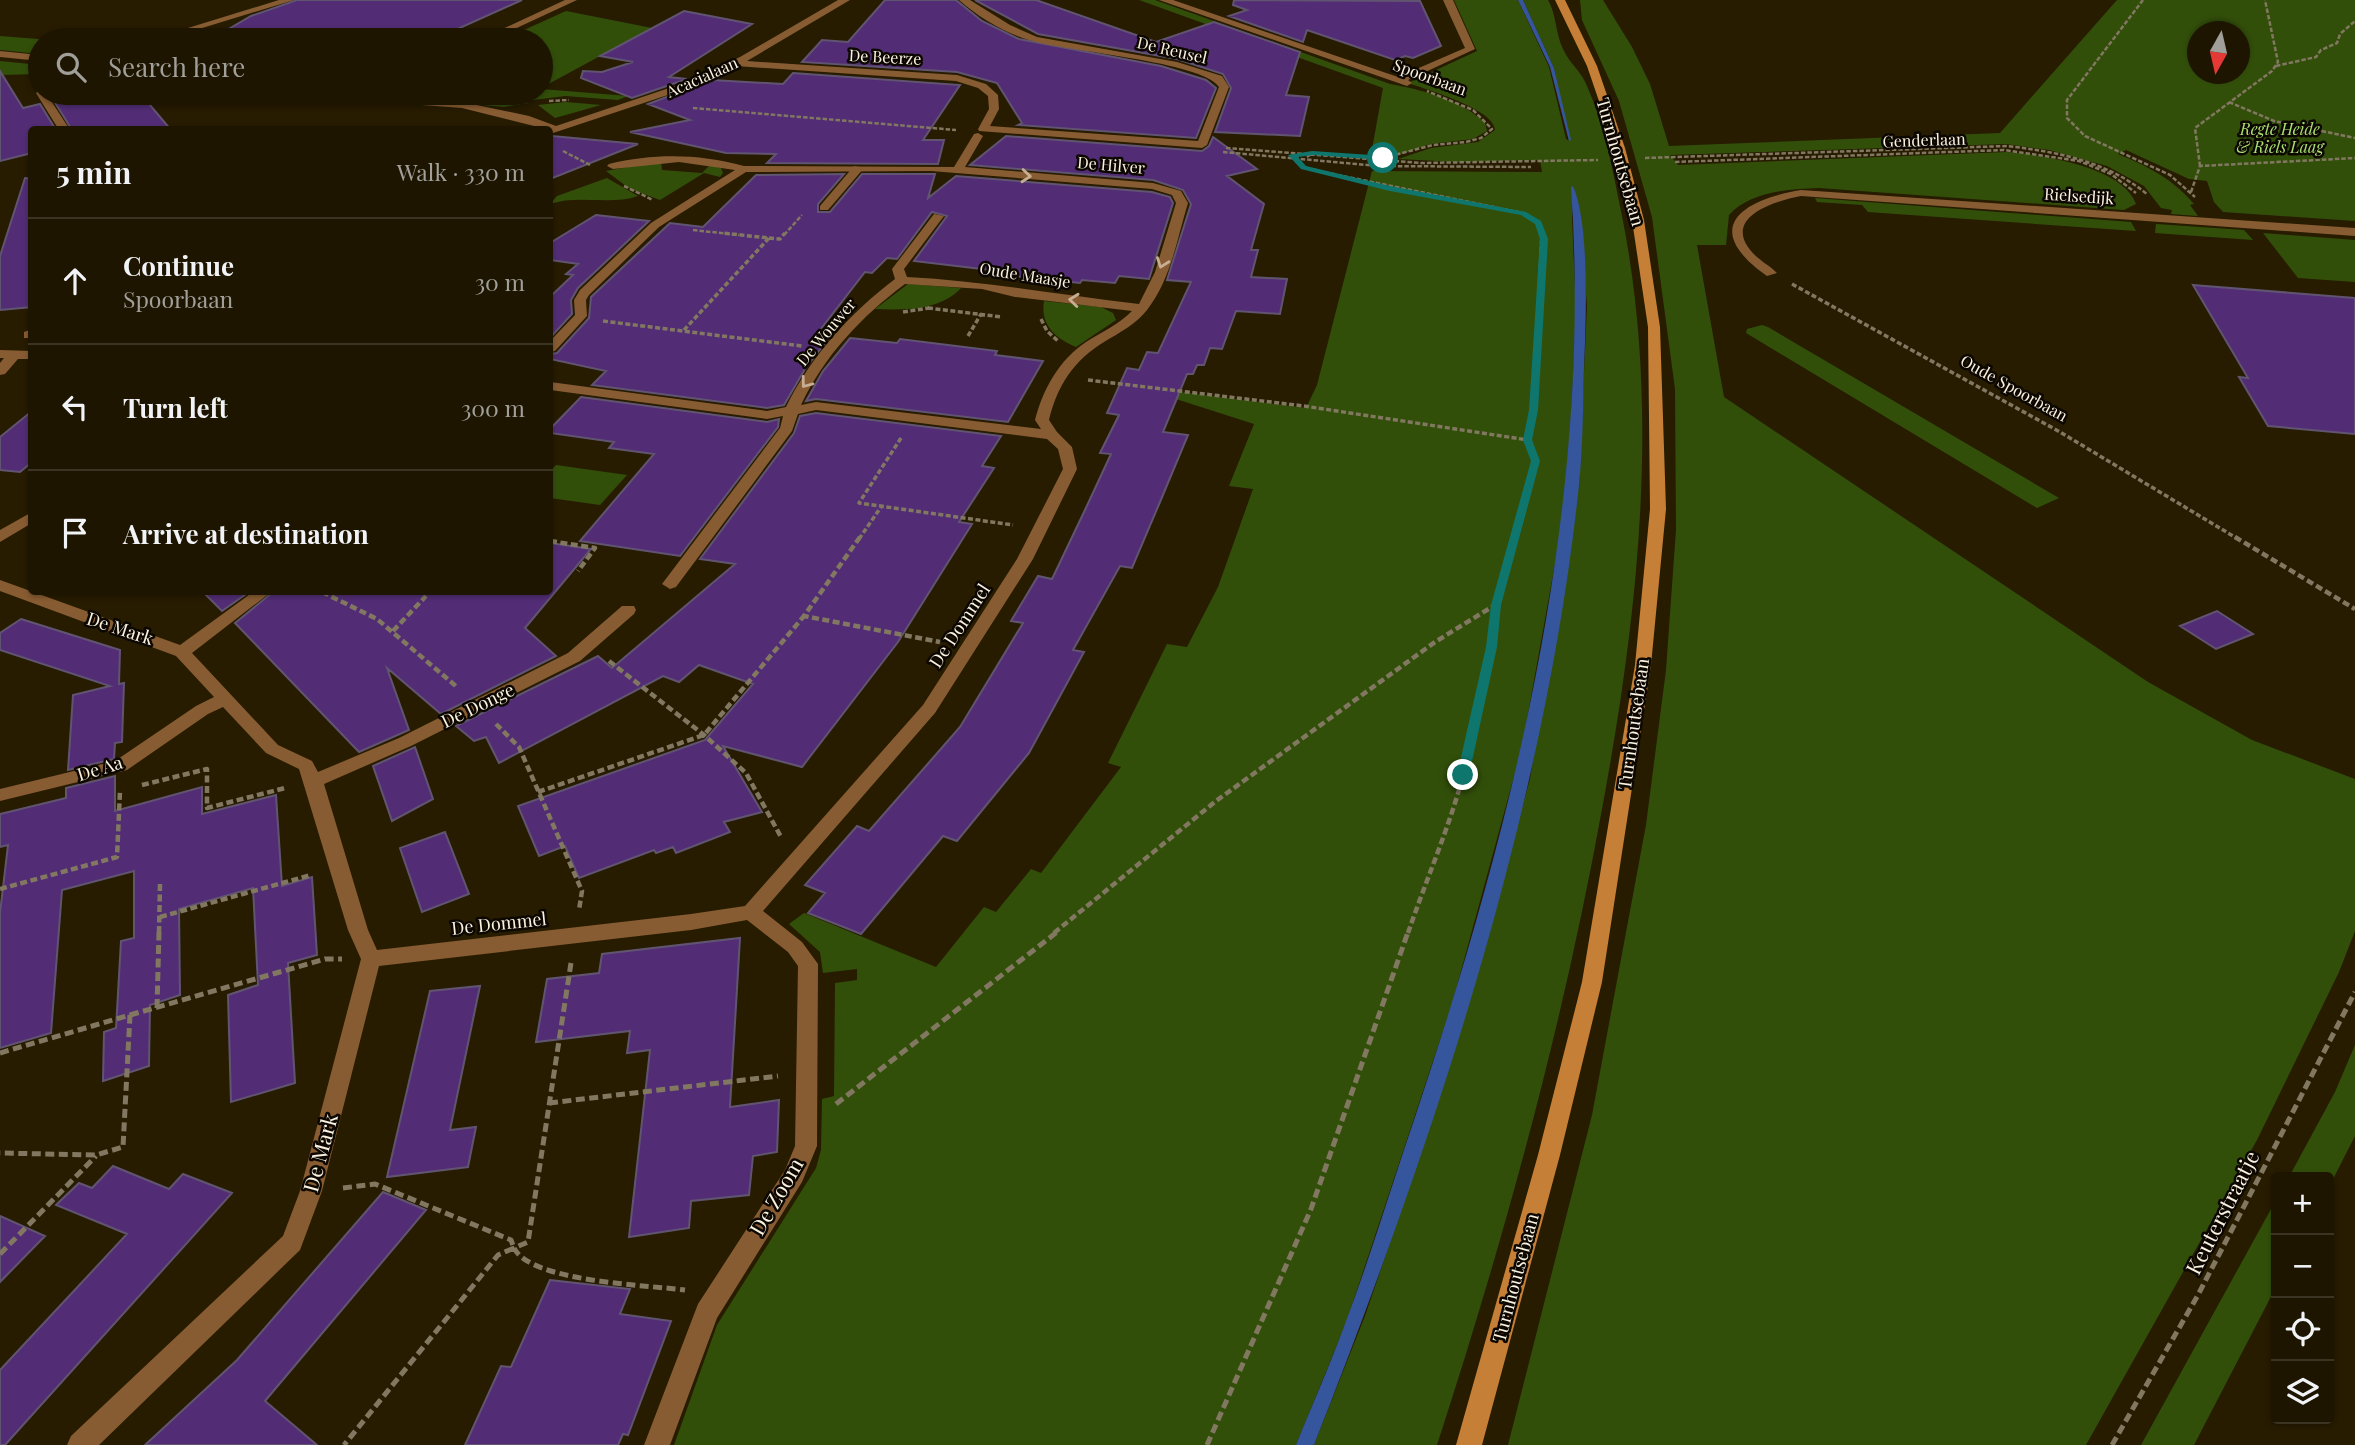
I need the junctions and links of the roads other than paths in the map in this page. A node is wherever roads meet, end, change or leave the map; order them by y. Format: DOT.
graph roads {
  1 [pos="289,0"];
  2 [pos="572,0"];
  3 [pos="845,0"];
  4 [pos="964,0"];
  5 [pos="1164,0"];
  6 [pos="1448,0"];
  7 [pos="1560,0"];
  8 [pos="194,28"];
  9 [pos="510,28"];
  10 [pos="0,54"];
  11 [pos="28,57"];
  12 [pos="735,63"];
  13 [pos="49,105"];
  14 [pos="458,105"];
  15 [pos="62,126"];
  16 [pos="541,126"];
  17 [pos="553,130"];
  18 [pos="981,133"];
  19 [pos="613,166"];
  20 [pos="858,168"];
  21 [pos="744,169"];
  22 [pos="958,170"];
  23 [pos="824,208"];
  24 [pos="938,216"];
  25 [pos="2355,232"];
  26 [pos="1771,273"];
  27 [pos="902,280"];
  28 [pos="1142,308"];
  29 [pos="553,345"];
  30 [pos="0,354"];
  31 [pos="15,354"];
  32 [pos="28,355"];
  33 [pos="0,371"];
  34 [pos="553,386"];
  35 [pos="790,410"];
  36 [pos="1051,435"];
  37 [pos="28,519"];
  38 [pos="0,537"];
  39 [pos="670,584"];
  40 [pos="0,585"];
  41 [pos="260,595"];
  42 [pos="628,610"];
  43 [pos="182,652"];
  44 [pos="226,699"];
  45 [pos="314,780"];
  46 [pos="0,795"];
  47 [pos="751,912"];
  48 [pos="371,959"];
  49 [pos="80,1445"];
  50 [pos="657,1445"];
  51 [pos="1469,1445"];
  1 -- 8 [label="street"];
  2 -- 9 [label="street"];
  3 -- 12 [label="street, Acacialaan"];
  4 -- 18 [label="street, De Reusel"];
  5 -- 6 [label="street, Spoorbaan"];
  7 -- 51 [label="main road, Turnhoutsebaan"];
  10 -- 11 [label="street"];
  12 -- 17 [label="street, Acacialaan"];
  12 -- 18 [label="street, De Beerze"];
  13 -- 15 [label="street"];
  14 -- 16 [label="street"];
  18 -- 22 [label="street"];
  19 -- 21 [label="street, De Hilver"];
  20 -- 21 [label="street, De Hilver"];
  20 -- 22 [label="street, De Hilver"];
  20 -- 23 [label="street"];
  21 -- 29 [label="street"];
  22 -- 28 [label="street, De Hilver, one-way"];
  24 -- 27 [label="street"];
  25 -- 26 [label="street, Rielsedijk"];
  28 -- 27 [label="street, Oude Maasje, one-way"];
  27 -- 35 [label="street, De Wouwer, one-way"];
  28 -- 36 [label="street, De Hilver"];
  30 -- 31 [label="street"];
  31 -- 32 [label="street"];
  31 -- 33 [label="street"];
  34 -- 35 [label="street"];
  35 -- 36 [label="street"];
  35 -- 39 [label="street"];
  36 -- 47 [label="street, De Dommel"];
  37 -- 38 [label="street"];
  40 -- 43 [label="street, De Mark"];
  41 -- 43 [label="street"];
  42 -- 45 [label="street, De Donge"];
  43 -- 44 [label="street, De Mark"];
  44 -- 45 [label="street, De Mark"];
  44 -- 46 [label="street, De Aa"];
  45 -- 48 [label="street"];
  47 -- 48 [label="street, De Dommel"];
  47 -- 50 [label="street, De Zoom"];
  48 -- 49 [label="street, De Mark"];
}
